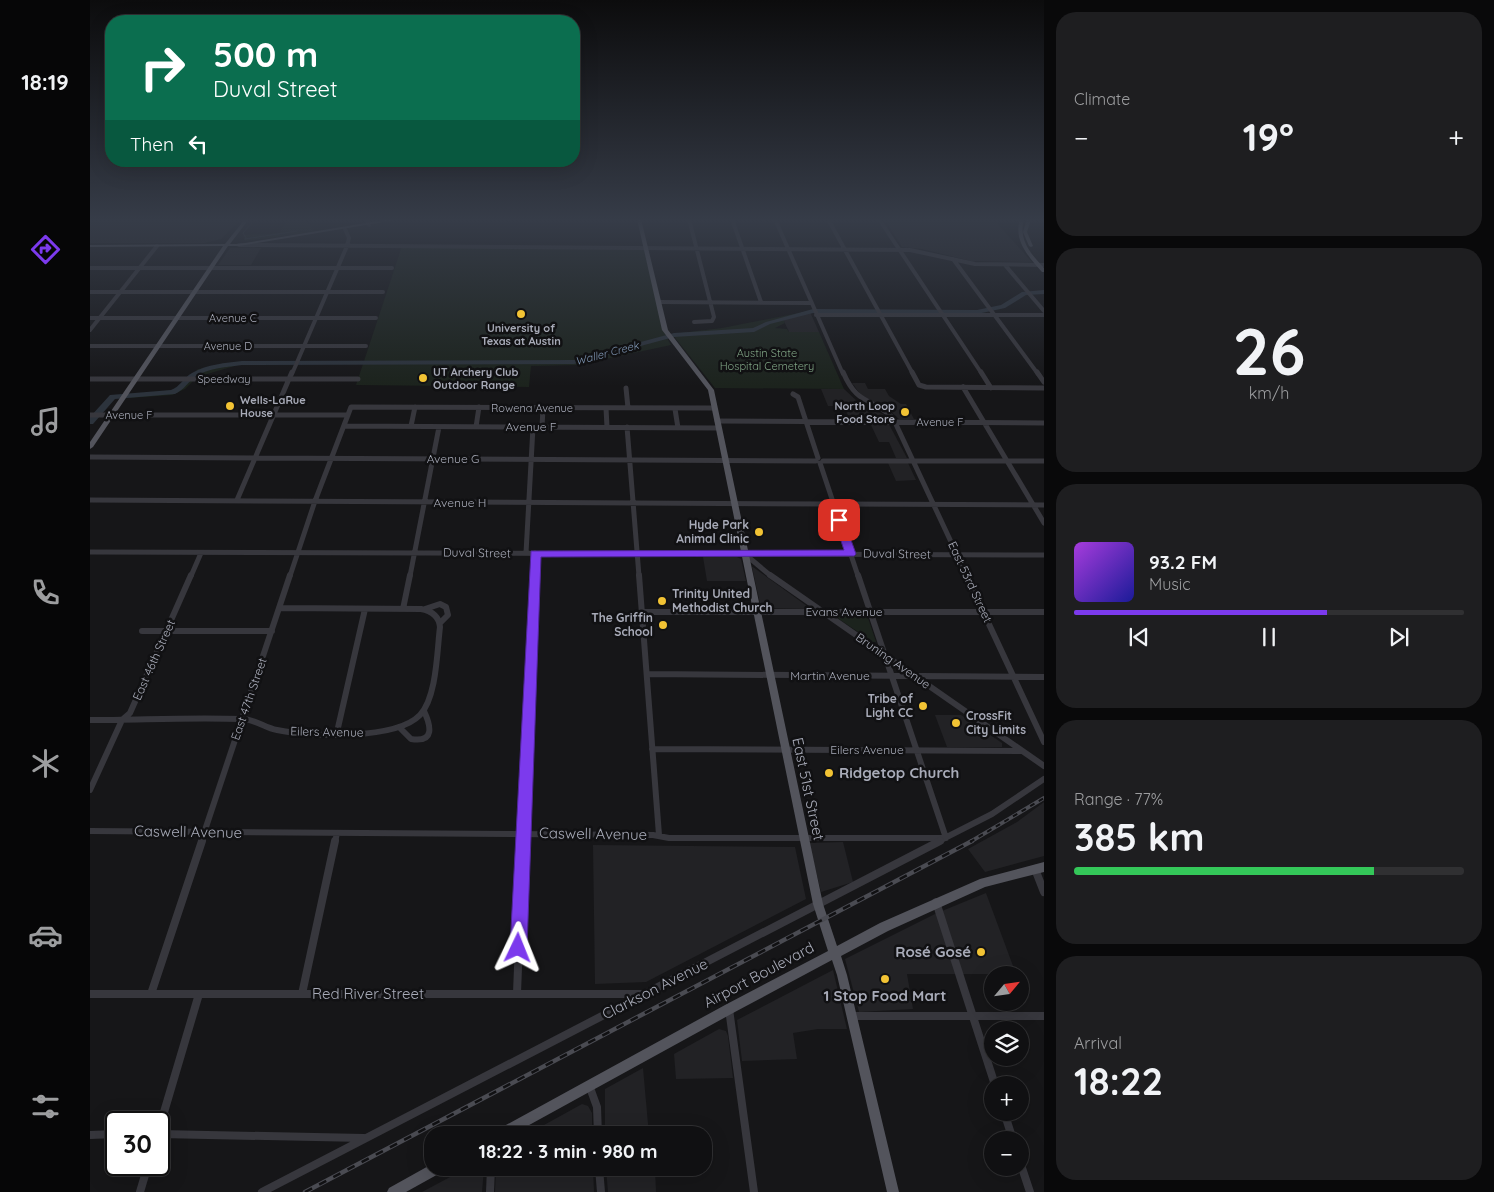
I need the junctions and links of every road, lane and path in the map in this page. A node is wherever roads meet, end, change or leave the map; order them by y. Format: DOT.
graph roads {
  1 [pos="134,275"];
  2 [pos="206,275"];
  3 [pos="334,275"];
  4 [pos="652,275"];
  5 [pos="703,275"];
  6 [pos="751,275"];
  7 [pos="799,275"];
  8 [pos="858,275"];
  9 [pos="916,275"];
  10 [pos="964,275"];
  11 [pos="1013,275"];
  12 [pos="90,292"];
  13 [pos="120,292"];
  14 [pos="194,292"];
  15 [pos="327,292"];
  16 [pos="383,292"];
  17 [pos="659,302"];
  18 [pos="710,302"];
  19 [pos="761,302"];
  20 [pos="811,303"];
  21 [pos="991,311"];
  22 [pos="815,312"];
  23 [pos="879,313"];
  24 [pos="941,313"];
  25 [pos="1044,313"];
  26 [pos="90,318"];
  27 [pos="99,318"];
  28 [pos="176,318"];
  29 [pos="316,318"];
  30 [pos="376,318"];
  31 [pos="694,322"];
  32 [pos="90,330"];
  33 [pos="90,346"];
  34 [pos="158,346"];
  35 [pos="304,346"];
  36 [pos="366,346"];
  37 [pos="290,378"];
  38 [pos="90,379"];
  39 [pos="136,379"];
  40 [pos="358,379"];
  41 [pos="1044,382"];
  42 [pos="626,388"];
  43 [pos="963,388"];
  44 [pos="992,388"];
  45 [pos="1044,388"];
  46 [pos="794,394"];
  47 [pos="351,407"];
  48 [pos="415,407"];
  49 [pos="478,408"];
  50 [pos="542,408"];
  51 [pos="606,408"];
  52 [pos="628,408"];
  53 [pos="714,408"];
  54 [pos="675,409"];
  55 [pos="95,415"];
  56 [pos="111,415"];
  57 [pos="348,415"];
  58 [pos="274,416"];
  59 [pos="806,421"];
  60 [pos="895,422"];
  61 [pos="984,422"];
  62 [pos="1044,422"];
  63 [pos="717,424"];
  64 [pos="344,426"];
  65 [pos="411,426"];
  66 [pos="542,426"];
  67 [pos="439,427"];
  68 [pos="476,427"];
  69 [pos="533,427"];
  70 [pos="607,427"];
  71 [pos="627,427"];
  72 [pos="678,428"];
  73 [pos="90,447"];
  74 [pos="90,457"];
  75 [pos="256,457"];
  76 [pos="332,458"];
  77 [pos="432,458"];
  78 [pos="531,459"];
  79 [pos="630,460"];
  80 [pos="724,460"];
  81 [pos="819,461"];
  82 [pos="913,461"];
  83 [pos="1007,461"];
  84 [pos="1044,461"];
  85 [pos="90,500"];
  86 [pos="237,500"];
  87 [pos="315,501"];
  88 [pos="424,503"];
  89 [pos="529,503"];
  90 [pos="633,503"];
  91 [pos="733,504"];
  92 [pos="834,504"];
  93 [pos="1033,504"];
  94 [pos="1044,504"];
  95 [pos="934,505"];
  96 [pos="1044,523"];
  97 [pos="90,552"];
  98 [pos="298,552"];
  99 [pos="414,552"];
  100 [pos="201,553"];
  101 [pos="526,553"];
  102 [pos="535,553"];
  103 [pos="638,553"];
  104 [pos="744,554"];
  105 [pos="850,554"];
  106 [pos="957,555"];
  107 [pos="1044,555"];
  108 [pos="280,608"];
  109 [pos="402,608"];
  110 [pos="365,609"];
  111 [pos="425,609"];
  112 [pos="756,611"];
  113 [pos="643,612"];
  114 [pos="823,612"];
  115 [pos="871,612"];
  116 [pos="984,612"];
  117 [pos="1044,612"];
  118 [pos="440,623"];
  119 [pos="142,631"];
  120 [pos="166,631"];
  121 [pos="272,631"];
  122 [pos="885,656"];
  123 [pos="646,674"];
  124 [pos="770,676"];
  125 [pos="891,676"];
  126 [pos="916,677"];
  127 [pos="1014,677"];
  128 [pos="1044,677"];
  129 [pos="424,710"];
  130 [pos="243,719"];
  131 [pos="90,720"];
  132 [pos="122,720"];
  133 [pos="400,728"];
  134 [pos="337,732"];
  135 [pos="1044,742"];
  136 [pos="652,749"];
  137 [pos="785,750"];
  138 [pos="916,750"];
  139 [pos="1022,751"];
  140 [pos="1044,766"];
  141 [pos="1044,780"];
  142 [pos="90,790"];
  143 [pos="90,831"];
  144 [pos="203,832"];
  145 [pos="337,833"];
  146 [pos="523,834"];
  147 [pos="659,835"];
  148 [pos="803,837"];
  149 [pos="946,838"];
  150 [pos="1039,868"];
  151 [pos="1044,892"];
  152 [pos="936,902"];
  153 [pos="818,904"];
  154 [pos="836,953"];
  155 [pos="517,993"];
  156 [pos="90,994"];
  157 [pos="151,994"];
  158 [pos="199,994"];
  159 [pos="302,994"];
  160 [pos="645,994"];
  161 [pos="729,1009"];
  162 [pos="851,1016"];
  163 [pos="973,1016"];
  164 [pos="1044,1016"];
  165 [pos="992,1076"];
  166 [pos="589,1085"];
  167 [pos="164,1111"];
  168 [pos="514,1126"];
  169 [pos="598,1126"];
  170 [pos="105,1134"];
  171 [pos="170,1134"];
  172 [pos="90,1135"];
  173 [pos="366,1138"];
  174 [pos="424,1175"];
  175 [pos="145,1176"];
  176 [pos="491,1176"];
  177 [pos="600,1176"];
  178 [pos="1025,1176"];
  179 [pos="140,1192"];
  180 [pos="262,1192"];
  181 [pos="393,1192"];
  182 [pos="490,1192"];
  183 [pos="601,1192"];
  184 [pos="754,1192"];
  185 [pos="893,1192"];
  186 [pos="1030,1192"];
  1 -- 13 [label="street"];
  2 -- 14 [label="main road"];
  3 -- 15 [label="street"];
  4 -- 17 [label="main road"];
  5 -- 18 [label="street"];
  6 -- 19 [label="street"];
  7 -- 20 [label="street"];
  8 -- 23 [label="street"];
  9 -- 24 [label="street"];
  10 -- 21 [label="street"];
  11 -- 25 [label="street"];
  12 -- 13 [label="street"];
  13 -- 14 [label="street"];
  13 -- 27 [label="street"];
  14 -- 15 [label="street"];
  14 -- 28 [label="main road"];
  15 -- 16 [label="street"];
  15 -- 29 [label="street"];
  17 -- 18 [label="street"];
  17 -- 53 [label="main road, East 51st Street"];
  18 -- 19 [label="street"];
  18 -- 31 [label="street"];
  19 -- 20 [label="street"];
  20 -- 22 [label="street"];
  21 -- 24 [label="street"];
  21 -- 25 [label="street"];
  21 -- 41 [label="street"];
  22 -- 23 [label="street"];
  22 -- 60 [label="street"];
  23 -- 24 [label="street"];
  23 -- 43 [label="street"];
  24 -- 44 [label="street"];
  26 -- 27 [label="street, Avenue C"];
  27 -- 28 [label="street, Avenue C"];
  27 -- 32 [label="street"];
  28 -- 29 [label="street, Avenue C"];
  28 -- 34 [label="main road"];
  29 -- 30 [label="street, Avenue C"];
  29 -- 35 [label="street"];
  33 -- 34 [label="street, Avenue D"];
  34 -- 35 [label="street, Avenue D"];
  34 -- 39 [label="main road"];
  35 -- 36 [label="street, Avenue D"];
  35 -- 37 [label="street"];
  37 -- 39 [label="street, Speedway"];
  37 -- 40 [label="street, Speedway"];
  37 -- 58 [label="street"];
  38 -- 39 [label="street, Speedway"];
  39 -- 56 [label="main road"];
  42 -- 52 [label="street"];
  43 -- 44 [label="street"];
  43 -- 61 [label="street"];
  44 -- 45 [label="street"];
  46 -- 59 [label="street"];
  47 -- 48 [label="street, Rowena Avenue"];
  47 -- 57 [label="street, East 47th Street"];
  48 -- 49 [label="street, Rowena Avenue"];
  48 -- 65 [label="street"];
  49 -- 50 [label="street, Rowena Avenue"];
  49 -- 68 [label="street"];
  50 -- 51 [label="street, Rowena Avenue"];
  50 -- 66 [label="street"];
  51 -- 52 [label="street, Rowena Avenue"];
  51 -- 70 [label="street"];
  52 -- 54 [label="street, Rowena Avenue"];
  53 -- 54 [label="street, Rowena Avenue"];
  53 -- 63 [label="main road, East 51st Street"];
  54 -- 72 [label="street"];
  55 -- 56 [label="street, Avenue F"];
  56 -- 58 [label="street, Avenue F"];
  56 -- 73 [label="main road"];
  57 -- 58 [label="street, Avenue F"];
  57 -- 64 [label="street, East 47th Street"];
  58 -- 75 [label="street"];
  59 -- 60 [label="street, Avenue F"];
  59 -- 63 [label="street, Avenue F"];
  59 -- 81 [label="street"];
  60 -- 61 [label="street, Avenue F"];
  60 -- 82 [label="street, East 53rd Street"];
  61 -- 62 [label="street, Avenue F"];
  61 -- 83 [label="street"];
  63 -- 72 [label="street, Avenue F"];
  63 -- 80 [label="main road, East 51st Street"];
  64 -- 65 [label="street, Avenue F"];
  64 -- 76 [label="street, East 47th Street"];
  65 -- 67 [label="street, Avenue F"];
  66 -- 69 [label="street, Avenue F"];
  66 -- 70 [label="street, Avenue F"];
  67 -- 68 [label="street, Avenue F"];
  67 -- 77 [label="street"];
  68 -- 69 [label="street, Avenue F"];
  69 -- 78 [label="street"];
  70 -- 71 [label="street, Avenue F"];
  71 -- 72 [label="street, Avenue F"];
  71 -- 79 [label="street"];
  74 -- 75 [label="street, Avenue G"];
  75 -- 76 [label="street, Avenue G"];
  75 -- 86 [label="street"];
  76 -- 77 [label="street, Avenue G"];
  76 -- 87 [label="street, East 47th Street"];
  77 -- 78 [label="street, Avenue G"];
  77 -- 88 [label="street"];
  78 -- 79 [label="street, Avenue G"];
  78 -- 89 [label="street"];
  79 -- 80 [label="street, Avenue G"];
  79 -- 90 [label="street"];
  80 -- 81 [label="street, Avenue G"];
  80 -- 91 [label="main road, East 51st Street"];
  81 -- 82 [label="street, Avenue G"];
  81 -- 92 [label="street"];
  82 -- 83 [label="street, Avenue G"];
  82 -- 95 [label="street, East 53rd Street"];
  83 -- 84 [label="street, Avenue G"];
  83 -- 93 [label="street"];
  85 -- 86 [label="street, Avenue H"];
  86 -- 87 [label="street, Avenue H"];
  87 -- 88 [label="street, Avenue H"];
  87 -- 98 [label="street, East 47th Street"];
  88 -- 89 [label="street, Avenue H"];
  88 -- 99 [label="street"];
  89 -- 90 [label="street, Avenue H"];
  89 -- 101 [label="street"];
  90 -- 91 [label="street, Avenue H"];
  90 -- 103 [label="street"];
  91 -- 92 [label="street, Avenue H"];
  91 -- 104 [label="main road, East 51st Street"];
  92 -- 95 [label="street, Avenue H"];
  92 -- 105 [label="street"];
  93 -- 94 [label="street, Avenue H"];
  93 -- 95 [label="street, Avenue H"];
  93 -- 96 [label="street"];
  95 -- 106 [label="street, East 53rd Street"];
  97 -- 100 [label="street, Duval Street"];
  98 -- 99 [label="street, Duval Street"];
  98 -- 100 [label="street, Duval Street"];
  98 -- 108 [label="street, East 47th Street"];
  99 -- 101 [label="street, Duval Street"];
  99 -- 109 [label="street"];
  100 -- 120 [label="street, East 46th Street"];
  101 -- 102 [label="street, Duval Street"];
  102 -- 103 [label="street, Duval Street"];
  102 -- 146 [label="street"];
  103 -- 104 [label="street, Duval Street"];
  103 -- 113 [label="street"];
  104 -- 105 [label="street, Duval Street"];
  104 -- 112 [label="main road, East 51st Street"];
  104 -- 114 [label="street, Bruning Avenue"];
  105 -- 106 [label="street, Duval Street"];
  105 -- 115 [label="street"];
  106 -- 107 [label="street, Duval Street"];
  106 -- 116 [label="street, East 53rd Street"];
  108 -- 110 [label="street"];
  108 -- 121 [label="street, East 47th Street"];
  109 -- 110 [label="street"];
  109 -- 111 [label="street"];
  110 -- 134 [label="street"];
  111 -- 118 [label="street"];
  111 -- 118 [label="street"];
  112 -- 113 [label="street, Evans Avenue"];
  112 -- 114 [label="street, Evans Avenue"];
  112 -- 124 [label="main road, East 51st Street"];
  113 -- 123 [label="street"];
  114 -- 115 [label="street, Evans Avenue"];
  114 -- 122 [label="street, Bruning Avenue"];
  115 -- 116 [label="street, Evans Avenue"];
  115 -- 122 [label="street"];
  116 -- 117 [label="street, Evans Avenue"];
  116 -- 127 [label="street, East 53rd Street"];
  118 -- 129 [label="street"];
  119 -- 120 [label="street"];
  120 -- 121 [label="street"];
  120 -- 132 [label="street, East 46th Street"];
  121 -- 130 [label="street, East 47th Street"];
  122 -- 125 [label="street"];
  122 -- 126 [label="street, Bruning Avenue"];
  123 -- 124 [label="street, Martin Avenue"];
  123 -- 136 [label="street"];
  124 -- 125 [label="street, Martin Avenue"];
  124 -- 137 [label="main road, East 51st Street"];
  125 -- 126 [label="street, Martin Avenue"];
  125 -- 138 [label="street"];
  126 -- 127 [label="street, Martin Avenue"];
  126 -- 139 [label="street, Bruning Avenue"];
  127 -- 128 [label="street, Martin Avenue"];
  127 -- 135 [label="street, East 53rd Street"];
  129 -- 133 [label="street, Eilers Avenue"];
  129 -- 133 [label="street"];
  130 -- 132 [label="street, Eilers Avenue"];
  130 -- 134 [label="street, Eilers Avenue"];
  130 -- 144 [label="street, East 47th Street"];
  131 -- 132 [label="street, Eilers Avenue"];
  132 -- 142 [label="street, East 46th Street"];
  133 -- 134 [label="street, Eilers Avenue"];
  136 -- 137 [label="street, Eilers Avenue"];
  136 -- 147 [label="street"];
  137 -- 138 [label="street, Eilers Avenue"];
  137 -- 148 [label="main road, East 51st Street"];
  138 -- 139 [label="street, Eilers Avenue"];
  138 -- 149 [label="street"];
  139 -- 140 [label="street, Bruning Avenue"];
  141 -- 149 [label="street, Clarkson Avenue"];
  143 -- 144 [label="street, Caswell Avenue"];
  144 -- 145 [label="street, Caswell Avenue"];
  144 -- 157 [label="street, East 47th Street"];
  145 -- 146 [label="street, Caswell Avenue"];
  145 -- 159 [label="street"];
  146 -- 147 [label="street, Caswell Avenue"];
  146 -- 155 [label="street"];
  147 -- 148 [label="street, Caswell Avenue"];
  148 -- 149 [label="street, Caswell Avenue"];
  148 -- 153 [label="main road, East 51st Street"];
  149 -- 153 [label="street, Clarkson Avenue"];
  150 -- 151 [label="street"];
  150 -- 152 [label="main road, Airport Boulevard"];
  152 -- 154 [label="main road, Airport Boulevard"];
  152 -- 163 [label="street"];
  153 -- 154 [label="main road, East 51st Street"];
  153 -- 160 [label="street, Clarkson Avenue"];
  154 -- 161 [label="main road, Airport Boulevard"];
  154 -- 162 [label="main road, East 51st Street"];
  155 -- 159 [label="street, Red River Street"];
  155 -- 160 [label="street, Red River Street"];
  156 -- 157 [label="street, Red River Street"];
  157 -- 158 [label="street, Red River Street"];
  158 -- 159 [label="street, Red River Street"];
  158 -- 167 [label="street"];
  160 -- 173 [label="street, Clarkson Avenue"];
  161 -- 166 [label="main road, Airport Boulevard"];
  161 -- 184 [label="street"];
  162 -- 163 [label="street"];
  162 -- 185 [label="main road, East 51st Street"];
  163 -- 164 [label="street"];
  163 -- 165 [label="street"];
  166 -- 168 [label="main road, Airport Boulevard"];
  166 -- 169 [label="street"];
  170 -- 172 [label="street"];
  171 -- 173 [label="street"];
  173 -- 180 [label="street, Clarkson Avenue"];
  174 -- 181 [label="main road"];
  175 -- 179 [label="street"];
  176 -- 182 [label="street"];
  177 -- 183 [label="street"];
  178 -- 186 [label="street"];
}
